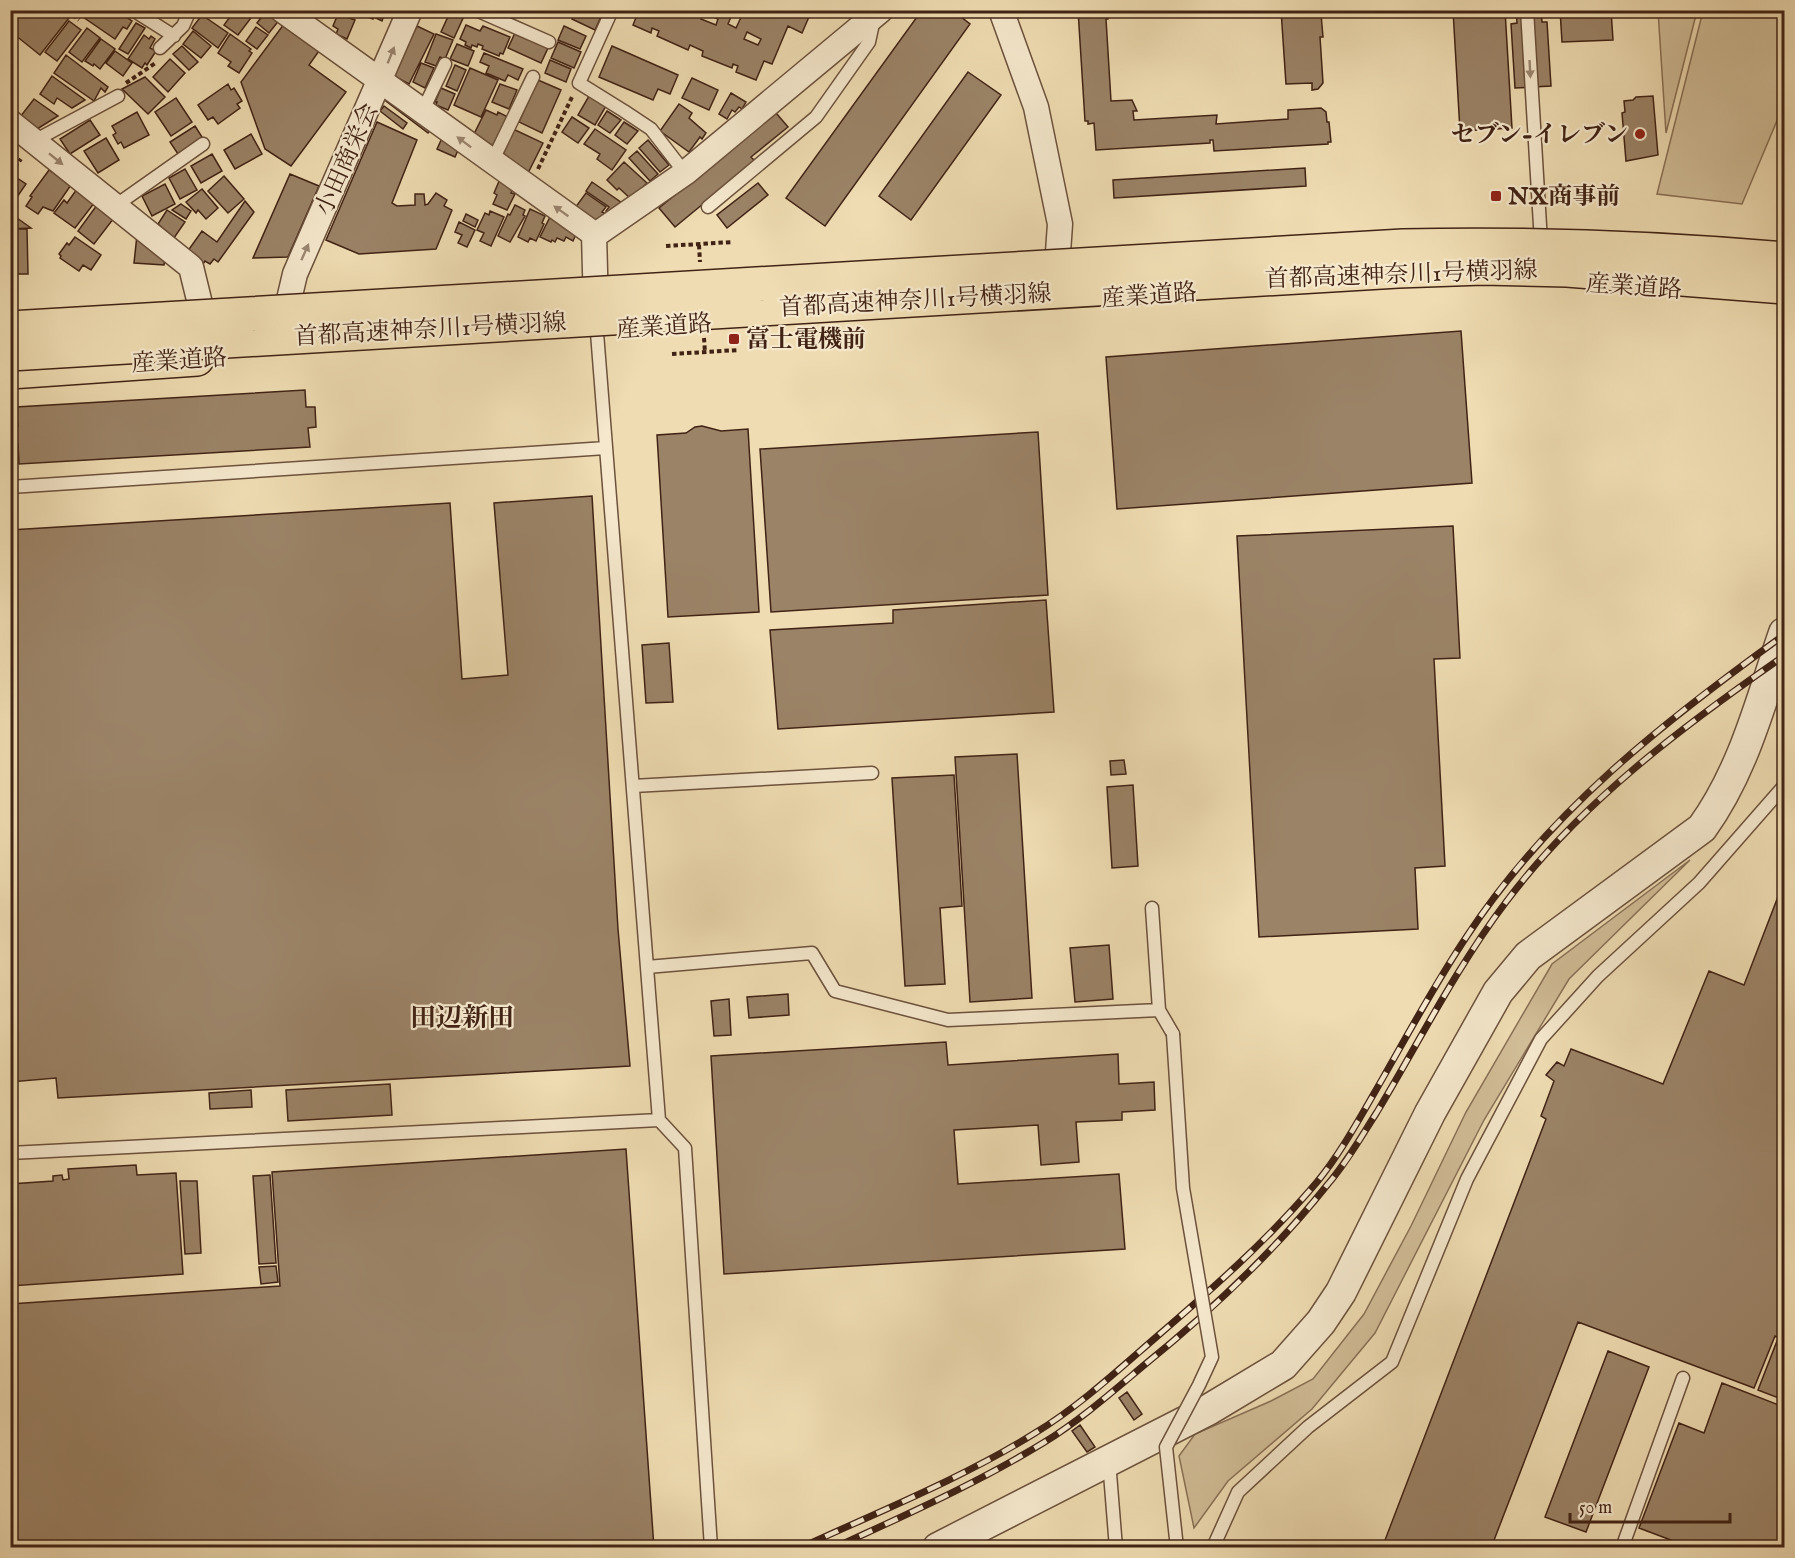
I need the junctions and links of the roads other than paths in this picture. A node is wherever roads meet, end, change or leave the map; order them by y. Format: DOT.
graph roads {
  1 [pos="133,10"];
  2 [pos="190,10"];
  3 [pos="282,10"];
  4 [pos="410,10"];
  5 [pos="476,10"];
  6 [pos="612,10"];
  7 [pos="1001,10"];
  8 [pos="1527,10"];
  9 [pos="878,13"];
  10 [pos="174,36"];
  11 [pos="549,42"];
  12 [pos="160,48"];
  13 [pos="445,64"];
  14 [pos="533,77"];
  15 [pos="380,81"];
  16 [pos="118,96"];
  17 [pos="423,111"];
  18 [pos="10,122"];
  19 [pos="34,141"];
  20 [pos="203,144"];
  21 [pos="492,162"];
  22 [pos="685,173"];
  23 [pos="115,206"];
  24 [pos="708,207"];
  25 [pos="594,235"];
  26 [pos="1541,242"];
  27 [pos="1785,253"];
  28 [pos="1058,256"];
  29 [pos="1785,259"];
  30 [pos="1785,287"];
  31 [pos="1785,299"];
  32 [pos="1053,301"];
  33 [pos="287,308"];
  34 [pos="202,312"];
  35 [pos="596,314"];
  36 [pos="10,323"];
  37 [pos="10,328"];
  38 [pos="10,354"];
  39 [pos="10,372"];
  40 [pos="606,448"];
  41 [pos="10,487"];
  42 [pos="1785,633"];
  43 [pos="872,773"];
  44 [pos="633,786"];
  45 [pos="1785,786"];
  46 [pos="1152,908"];
  47 [pos="647,967"];
  48 [pos="1159,1010"];
  49 [pos="659,1120"];
  50 [pos="10,1153"];
  51 [pos="1683,1378"];
  52 [pos="1109,1460"];
  53 [pos="711,1548"];
  54 [pos="938,1548"];
  55 [pos="1116,1548"];
  56 [pos="1177,1548"];
  57 [pos="1217,1548"];
  58 [pos="1622,1548"];
  1 -- 10 [label="lane"];
  2 -- 10 [label="lane"];
  3 -- 15 [label="street"];
  15 -- 4 [label="street, 小田商栄会, one-way"];
  5 -- 11 [label="lane"];
  6 -- 22 [label="lane"];
  7 -- 28 [label="street"];
  8 -- 26 [label="lane, one-way"];
  9 -- 22 [label="street"];
  9 -- 24 [label="lane"];
  10 -- 12 [label="lane"];
  13 -- 17 [label="lane"];
  14 -- 21 [label="lane"];
  15 -- 17 [label="street"];
  33 -- 15 [label="street, 小田商栄会, one-way"];
  16 -- 19 [label="lane"];
  21 -- 17 [label="street, one-way"];
  18 -- 19 [label="street"];
  19 -- 23 [label="street, one-way"];
  20 -- 23 [label="lane"];
  25 -- 21 [label="street, one-way"];
  22 -- 25 [label="street"];
  23 -- 34 [label="street"];
  25 -- 35 [label="street"];
  26 -- 27 [label="main road, 産業道路"];
  26 -- 28 [label="main road, 産業道路"];
  28 -- 32 [label="street"];
  28 -- 35 [label="main road, 産業道路"];
  29 -- 37 [label="main road, 首都高速神奈川1号横羽線, bridge"];
  30 -- 38 [label="main road, 首都高速神奈川1号横羽線, bridge"];
  31 -- 32 [label="main road, 産業道路"];
  32 -- 35 [label="main road, 産業道路"];
  33 -- 34 [label="main road, 産業道路"];
  33 -- 35 [label="main road, 産業道路"];
  34 -- 36 [label="main road, 産業道路"];
  35 -- 39 [label="main road, 産業道路"];
  35 -- 40 [label="lane"];
  40 -- 41 [label="lane"];
  40 -- 44 [label="lane"];
  42 -- 52 [label="street"];
  43 -- 44 [label="lane"];
  44 -- 47 [label="lane"];
  45 -- 57 [label="lane"];
  46 -- 48 [label="lane"];
  47 -- 48 [label="lane"];
  47 -- 49 [label="lane"];
  48 -- 56 [label="lane, bridge"];
  49 -- 50 [label="lane"];
  49 -- 53 [label="lane"];
  51 -- 58 [label="lane"];
  52 -- 54 [label="street"];
  52 -- 55 [label="lane"];
}
